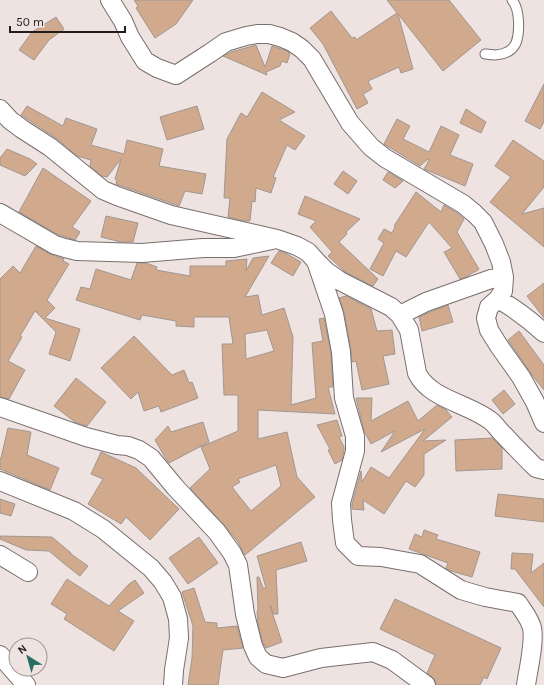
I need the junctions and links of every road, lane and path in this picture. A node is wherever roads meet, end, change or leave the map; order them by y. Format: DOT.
graph roads {
  1 [pos="110,0"];
  2 [pos="512,0"];
  3 [pos="485,54"];
  4 [pos="0,109"];
  5 [pos="0,213"];
  6 [pos="277,239"];
  7 [pos="316,261"];
  8 [pos="504,277"];
  9 [pos="498,299"];
  10 [pos="400,315"];
  11 [pos="544,333"];
  12 [pos="0,407"];
  13 [pos="544,423"];
  14 [pos="544,470"];
  15 [pos="0,481"];
  16 [pos="0,555"];
  17 [pos="28,572"];
  18 [pos="0,655"];
  19 [pos="26,685"];
  20 [pos="173,685"];
  21 [pos="426,685"];
  22 [pos="526,685"];
  1 -- 8 [label="street"];
  2 -- 3 [label="lane"];
  4 -- 6 [label="street"];
  5 -- 6 [label="street"];
  6 -- 7 [label="street"];
  7 -- 10 [label="street"];
  7 -- 22 [label="street"];
  8 -- 9 [label="street"];
  8 -- 10 [label="street"];
  9 -- 11 [label="street"];
  9 -- 13 [label="street"];
  10 -- 14 [label="street"];
  12 -- 21 [label="street"];
  15 -- 20 [label="street"];
  16 -- 17 [label="street"];
  18 -- 19 [label="street"];
}
